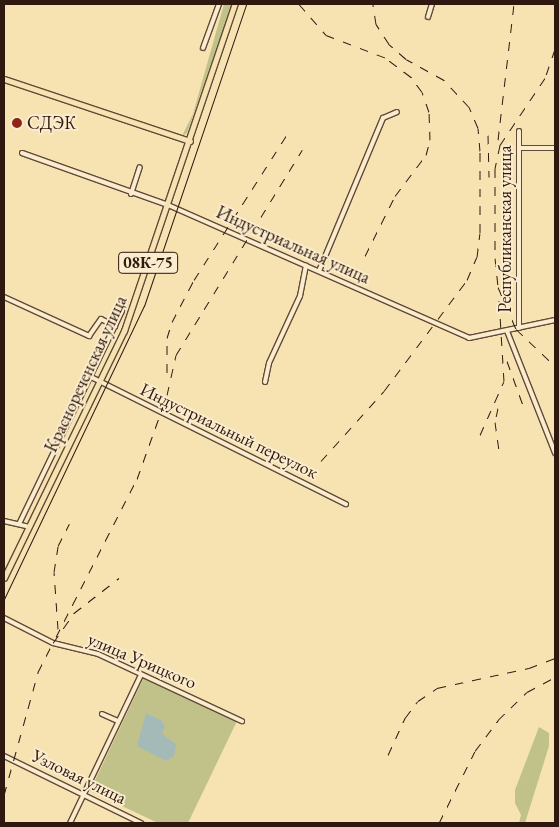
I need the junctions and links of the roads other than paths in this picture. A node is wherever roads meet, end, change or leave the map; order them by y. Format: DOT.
graph roads {
  1 [pos="218,4"];
  2 [pos="235,4"];
  3 [pos="432,4"];
  4 [pos="428,17"];
  5 [pos="203,48"];
  6 [pos="4,79"];
  7 [pos="397,112"];
  8 [pos="519,131"];
  9 [pos="190,141"];
  10 [pos="519,148"];
  11 [pos="555,148"];
  12 [pos="22,153"];
  13 [pos="140,168"];
  14 [pos="131,194"];
  15 [pos="168,205"];
  16 [pos="306,266"];
  17 [pos="318,271"];
  18 [pos="4,297"];
  19 [pos="122,311"];
  20 [pos="555,320"];
  21 [pos="116,326"];
  22 [pos="519,328"];
  23 [pos="507,331"];
  24 [pos="91,377"];
  25 [pos="100,382"];
  26 [pos="265,382"];
  27 [pos="555,453"];
  28 [pos="346,504"];
  29 [pos="4,521"];
  30 [pos="19,524"];
  31 [pos="29,527"];
  32 [pos="4,578"];
  33 [pos="4,618"];
  34 [pos="141,674"];
  35 [pos="102,714"];
  36 [pos="118,721"];
  37 [pos="242,721"];
  38 [pos="4,756"];
  39 [pos="84,795"];
  40 [pos="70,823"];
  41 [pos="141,823"];
  1 -- 5 [label="street"];
  2 -- 9 [label="main road, Краснореченская улица"];
  3 -- 4 [label="street"];
  6 -- 9 [label="main road"];
  7 -- 17 [label="street"];
  8 -- 10 [label="street, Республиканская улица"];
  9 -- 15 [label="main road, Краснореченская улица / 08К-75"];
  10 -- 11 [label="street"];
  10 -- 22 [label="street, Республиканская улица"];
  12 -- 14 [label="street, Индустриальная улица"];
  13 -- 14 [label="street"];
  14 -- 15 [label="street, Индустриальная улица"];
  15 -- 16 [label="street, Индустриальная улица"];
  15 -- 25 [label="main road, Краснореченская улица / 08К-75"];
  16 -- 17 [label="street, Индустриальная улица"];
  16 -- 26 [label="street"];
  17 -- 23 [label="street, Индустриальная улица"];
  18 -- 21 [label="street"];
  19 -- 21 [label="street"];
  20 -- 22 [label="street, Индустриальная улица"];
  21 -- 24 [label="street"];
  22 -- 23 [label="street, Индустриальная улица"];
  23 -- 27 [label="street"];
  24 -- 25 [label="street, Индустриальный переулок"];
  24 -- 30 [label="street"];
  25 -- 28 [label="street, Индустриальный переулок"];
  25 -- 31 [label="main road, Краснореченская улица / 08К-75"];
  29 -- 30 [label="street"];
  30 -- 31 [label="street"];
  31 -- 32 [label="main road, Краснореченская улица / 08К-75"];
  33 -- 34 [label="street, улица Урицкого"];
  34 -- 36 [label="street"];
  34 -- 37 [label="street, улица Урицкого"];
  35 -- 36 [label="street"];
  36 -- 39 [label="street"];
  38 -- 39 [label="street, Узловая улица"];
  39 -- 40 [label="street"];
  39 -- 41 [label="street, Узловая улица"];
}
